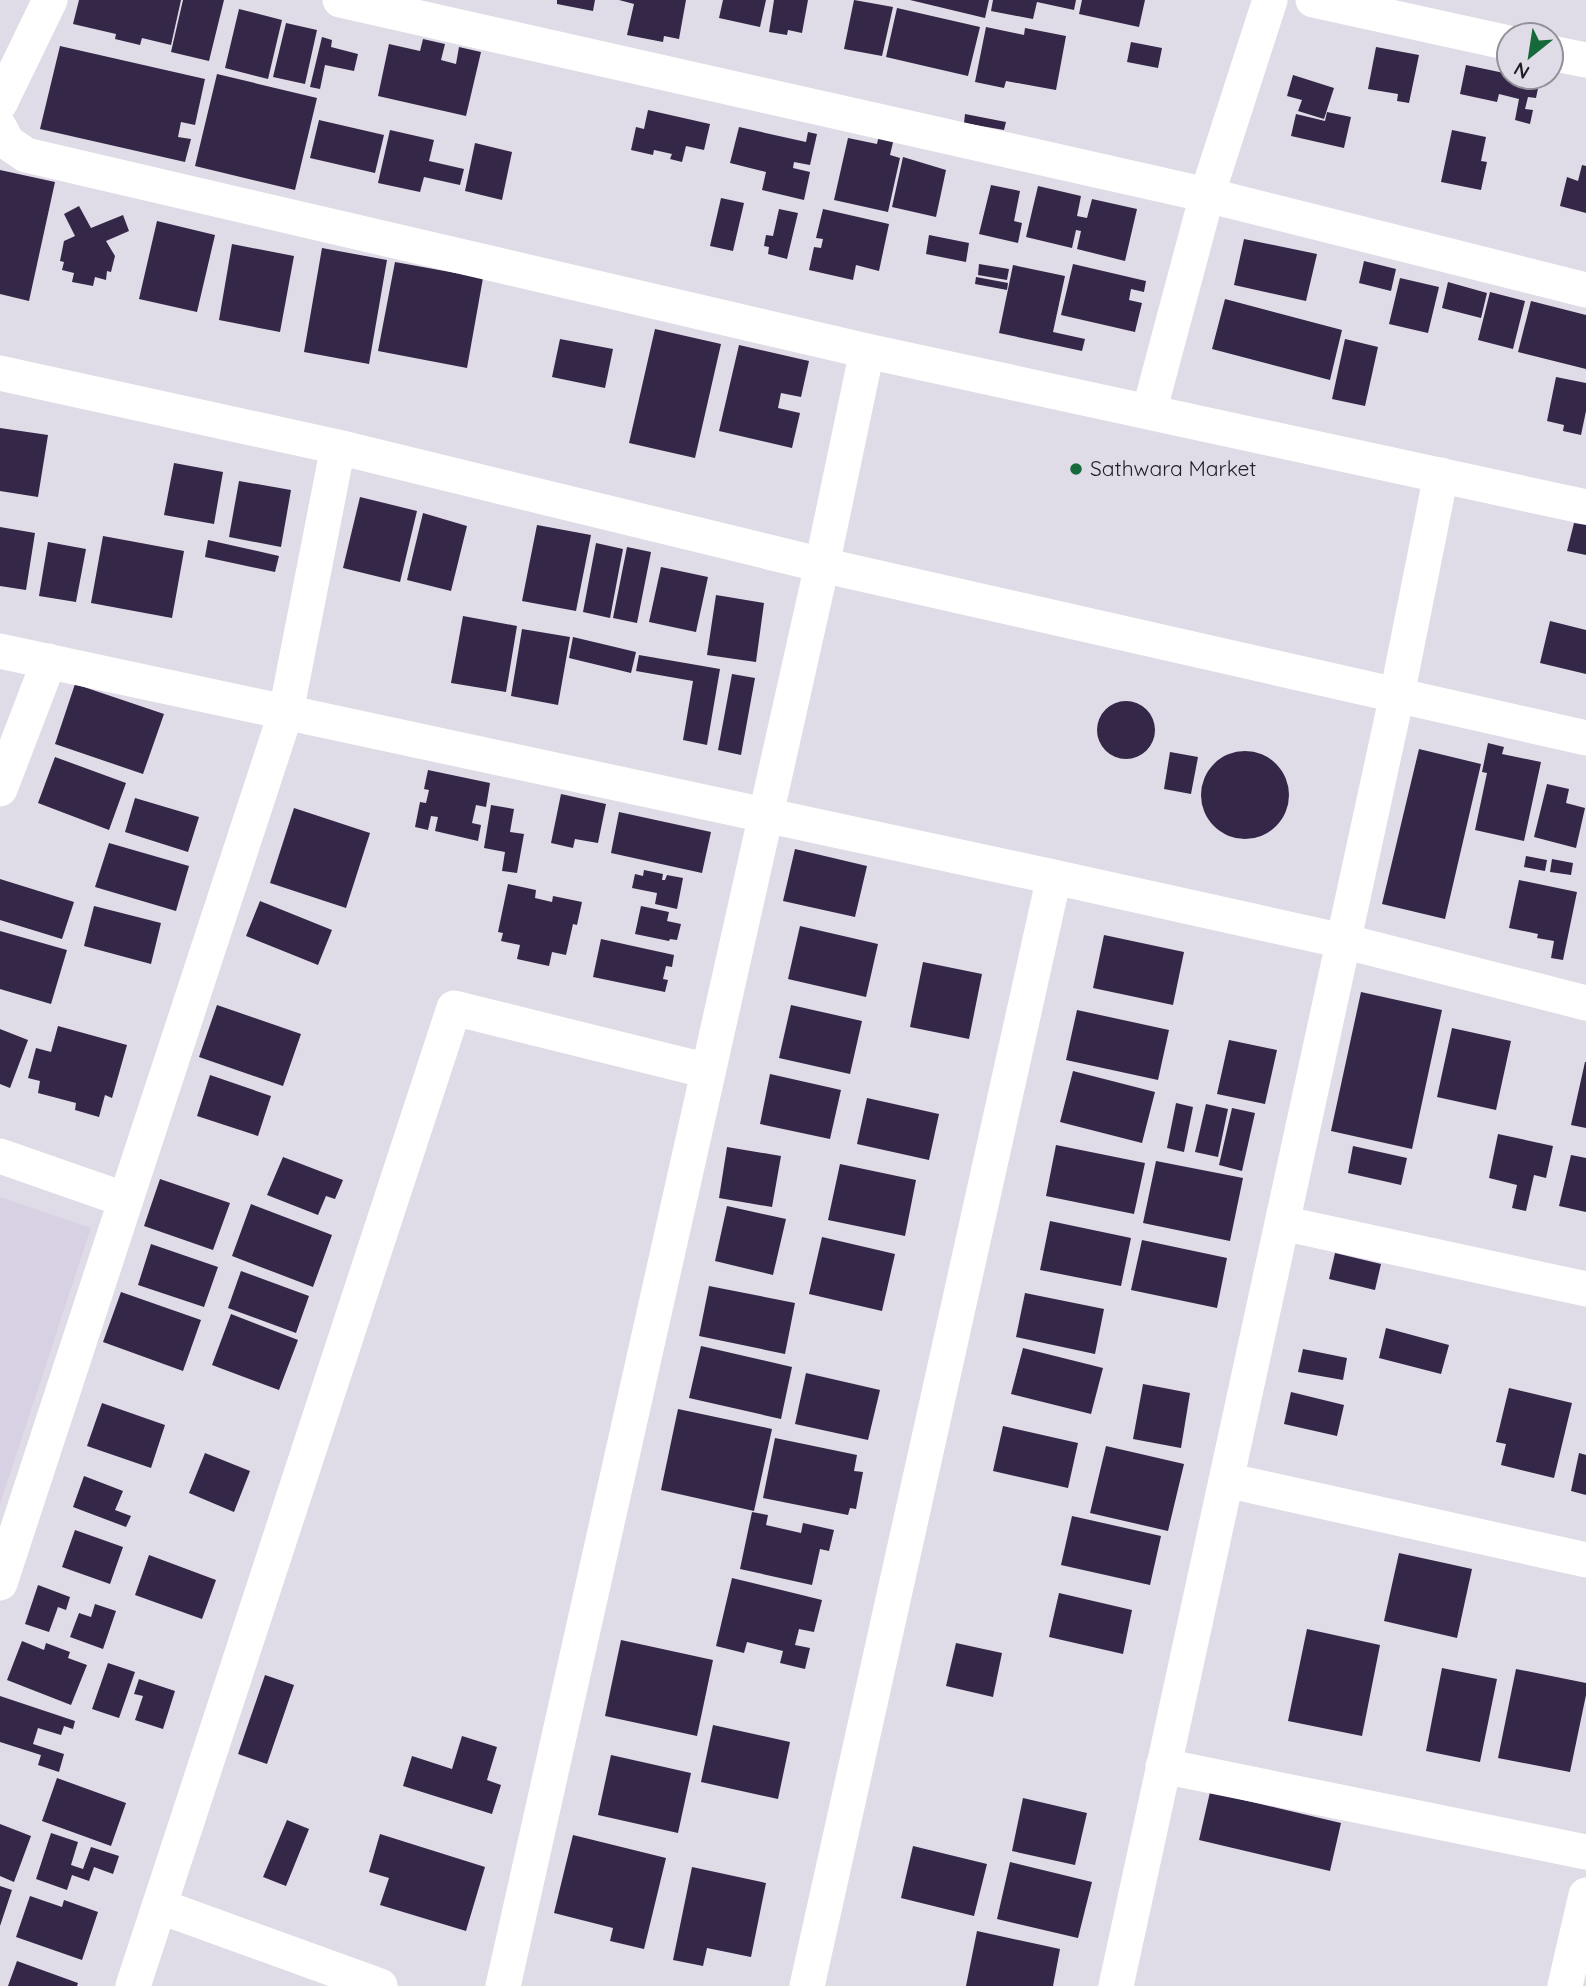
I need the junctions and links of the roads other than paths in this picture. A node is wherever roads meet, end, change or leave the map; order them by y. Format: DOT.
graph roads {
  1 [pos="50,0"];
  2 [pos="340,0"];
  3 [pos="1270,0"];
  4 [pos="1313,0"];
  5 [pos="1495,40"];
  6 [pos="1565,56"];
  7 [pos="1586,60"];
  8 [pos="0,103"];
  9 [pos="0,128"];
  10 [pos="1207,195"];
  11 [pos="1586,290"];
  12 [pos="867,351"];
  13 [pos="0,373"];
  14 [pos="1149,412"];
  15 [pos="338,447"];
  16 [pos="1441,475"];
  17 [pos="1586,508"];
  18 [pos="822,565"];
  19 [pos="0,650"];
  20 [pos="49,661"];
  21 [pos="1396,695"];
  22 [pos="286,712"];
  23 [pos="1586,738"];
  24 [pos="0,789"];
  25 [pos="766,815"];
  26 [pos="1054,877"];
  27 [pos="1343,941"];
  28 [pos="1586,1003"];
  29 [pos="708,1071"];
  30 [pos="0,1156"];
  31 [pos="125,1200"];
  32 [pos="1282,1223"];
  33 [pos="1586,1289"];
  34 [pos="1226,1480"];
  35 [pos="1586,1560"];
  36 [pos="0,1583"];
  37 [pos="1163,1766"];
  38 [pos="1586,1852"];
  39 [pos="1586,1895"];
  40 [pos="159,1906"];
  41 [pos="133,1986"];
  42 [pos="380,1986"];
  43 [pos="503,1986"];
  44 [pos="807,1986"];
  45 [pos="1116,1986"];
  46 [pos="1565,1986"];
  1 -- 8 [label="street"];
  2 -- 10 [label="street"];
  3 -- 10 [label="street"];
  4 -- 5 [label="street"];
  6 -- 7 [label="street"];
  9 -- 12 [label="street"];
  10 -- 11 [label="street"];
  10 -- 14 [label="street"];
  12 -- 14 [label="street"];
  12 -- 18 [label="street"];
  13 -- 15 [label="street"];
  14 -- 16 [label="street"];
  15 -- 18 [label="street"];
  15 -- 22 [label="street"];
  16 -- 17 [label="street"];
  16 -- 21 [label="street"];
  18 -- 21 [label="street"];
  18 -- 25 [label="street"];
  19 -- 20 [label="street"];
  20 -- 22 [label="street"];
  20 -- 24 [label="street"];
  21 -- 23 [label="street"];
  21 -- 27 [label="street"];
  22 -- 25 [label="street"];
  22 -- 31 [label="street"];
  25 -- 26 [label="street"];
  25 -- 29 [label="street"];
  26 -- 27 [label="street"];
  26 -- 44 [label="street"];
  27 -- 28 [label="street"];
  27 -- 32 [label="street"];
  29 -- 40 [label="street"];
  29 -- 43 [label="street"];
  30 -- 31 [label="street"];
  31 -- 36 [label="street"];
  32 -- 33 [label="street"];
  32 -- 34 [label="street"];
  34 -- 35 [label="street"];
  34 -- 37 [label="street"];
  37 -- 38 [label="street"];
  37 -- 45 [label="street"];
  39 -- 46 [label="street"];
  40 -- 41 [label="street"];
  40 -- 42 [label="street"];
}
